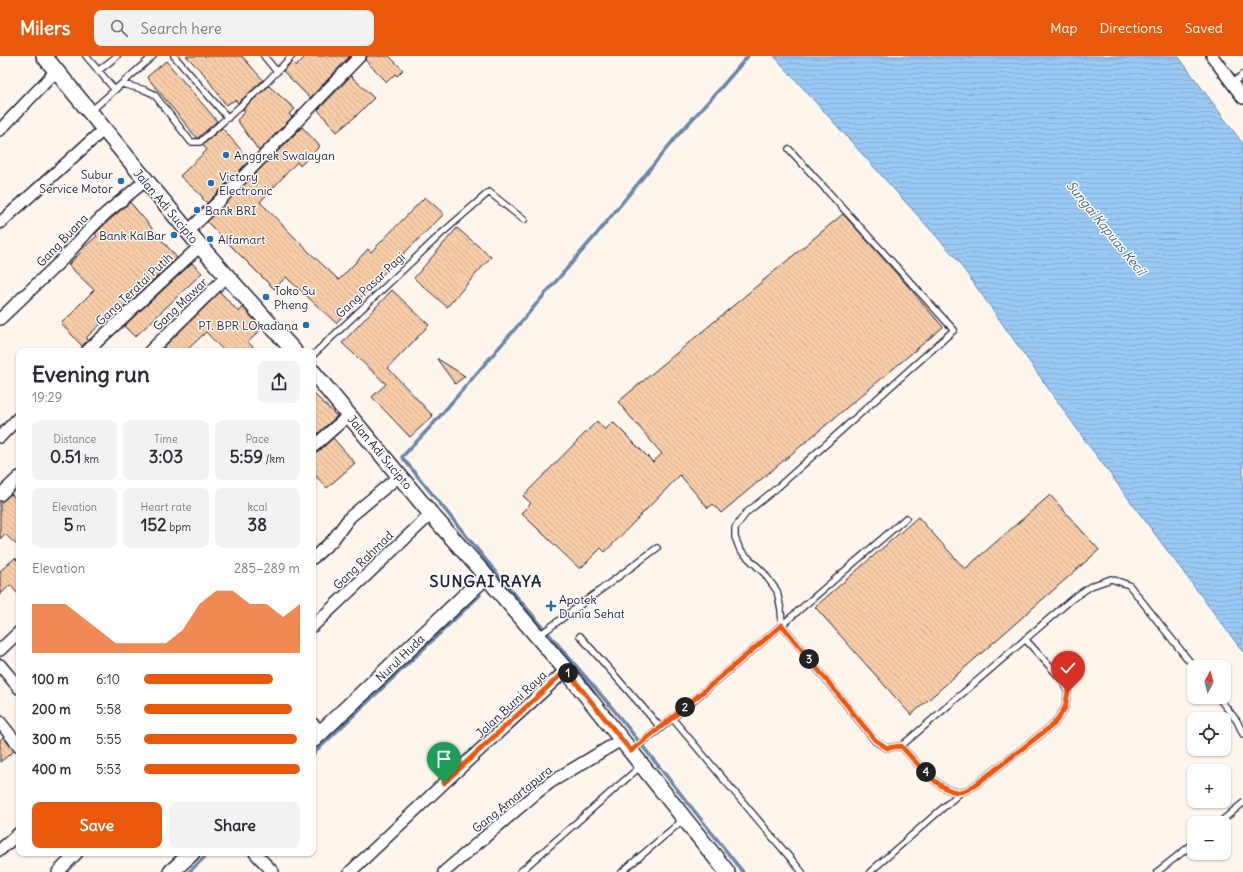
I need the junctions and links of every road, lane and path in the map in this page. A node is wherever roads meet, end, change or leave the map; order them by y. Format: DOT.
graph roads {
  1 [pos="44,56"];
  2 [pos="86,56"];
  3 [pos="117,56"];
  4 [pos="153,56"];
  5 [pos="174,56"];
  6 [pos="264,56"];
  7 [pos="292,56"];
  8 [pos="360,56"];
  9 [pos="1212,56"];
  10 [pos="56,71"];
  11 [pos="98,71"];
  12 [pos="277,72"];
  13 [pos="1243,74"];
  14 [pos="122,84"];
  15 [pos="1232,84"];
  16 [pos="115,90"];
  17 [pos="1243,98"];
  18 [pos="90,113"];
  19 [pos="228,118"];
  20 [pos="0,130"];
  21 [pos="103,130"];
  22 [pos="789,149"];
  23 [pos="145,181"];
  24 [pos="524,220"];
  25 [pos="0,223"];
  26 [pos="188,231"];
  27 [pos="200,246"];
  28 [pos="227,276"];
  29 [pos="0,319"];
  30 [pos="90,348"];
  31 [pos="153,348"];
  32 [pos="291,348"];
  33 [pos="316,351"];
  34 [pos="316,376"];
  35 [pos="349,415"];
  36 [pos="16,421"];
  37 [pos="0,437"];
  38 [pos="316,444"];
  39 [pos="399,476"];
  40 [pos="16,480"];
  41 [pos="0,495"];
  42 [pos="431,514"];
  43 [pos="906,518"];
  44 [pos="657,548"];
  45 [pos="316,555"];
  46 [pos="486,576"];
  47 [pos="316,623"];
  48 [pos="782,625"];
  49 [pos="541,634"];
  50 [pos="16,635"];
  51 [pos="580,636"];
  52 [pos="1025,639"];
  53 [pos="0,650"];
  54 [pos="1188,660"];
  55 [pos="0,665"];
  56 [pos="566,670"];
  57 [pos="16,684"];
  58 [pos="1223,704"];
  59 [pos="672,718"];
  60 [pos="0,722"];
  61 [pos="661,728"];
  62 [pos="316,732"];
  63 [pos="1243,734"];
  64 [pos="16,742"];
  65 [pos="629,746"];
  66 [pos="901,746"];
  67 [pos="642,765"];
  68 [pos="961,792"];
  69 [pos="1243,803"];
  70 [pos="1229,816"];
  71 [pos="685,819"];
  72 [pos="16,836"];
  73 [pos="1187,848"];
  74 [pos="0,850"];
  75 [pos="74,856"];
  76 [pos="189,856"];
  77 [pos="258,856"];
  78 [pos="58,872"];
  79 [pos="172,872"];
  80 [pos="273,872"];
  81 [pos="350,872"];
  82 [pos="444,872"];
  83 [pos="520,872"];
  84 [pos="622,872"];
  85 [pos="727,872"];
  86 [pos="802,872"];
  87 [pos="870,872"];
  88 [pos="1157,872"];
  1 -- 10 [label="main road, Jalan Adi Sucipto"];
  2 -- 11 [label="lane"];
  3 -- 11 [label="lane"];
  4 -- 14 [label="lane"];
  5 -- 19 [label="lane"];
  6 -- 12 [label="lane"];
  7 -- 12 [label="lane"];
  8 -- 26 [label="street"];
  9 -- 15 [label="street"];
  10 -- 18 [label="main road, Jalan Adi Sucipto"];
  10 -- 20 [label="street"];
  11 -- 16 [label="lane"];
  12 -- 19 [label="lane"];
  13 -- 15 [label="lane"];
  14 -- 16 [label="lane"];
  14 -- 19 [label="lane"];
  15 -- 17 [label="street"];
  16 -- 18 [label="lane"];
  18 -- 21 [label="main road, Jalan Adi Sucipto"];
  21 -- 23 [label="main road, Jalan Adi Sucipto"];
  21 -- 25 [label="street"];
  22 -- 48 [label="lane"];
  23 -- 26 [label="main road, Jalan Adi Sucipto"];
  23 -- 29 [label="street, Gang Buana"];
  24 -- 33 [label="lane, Gang Pasar Pagi"];
  26 -- 27 [label="main road, Jalan Adi Sucipto"];
  27 -- 28 [label="main road, Jalan Adi Sucipto"];
  27 -- 30 [label="street, Gang Teratai Putih"];
  28 -- 31 [label="street, Gang Mawar"];
  28 -- 32 [label="main road, Jalan Adi Sucipto"];
  34 -- 35 [label="main road, Jalan Adi Sucipto"];
  35 -- 38 [label="street"];
  35 -- 39 [label="main road, Jalan Adi Sucipto"];
  36 -- 37 [label="street"];
  39 -- 42 [label="main road, Jalan Adi Sucipto"];
  39 -- 45 [label="street"];
  40 -- 41 [label="street"];
  42 -- 46 [label="main road, Jalan Adi Sucipto"];
  42 -- 47 [label="street, Gang Rahmad"];
  43 -- 48 [label="lane"];
  44 -- 49 [label="lane"];
  46 -- 56 [label="main road, Jalan Adi Sucipto"];
  46 -- 62 [label="main road, Nurul Huda"];
  48 -- 59 [label="lane"];
  48 -- 66 [label="lane"];
  50 -- 53 [label="street"];
  51 -- 61 [label="lane"];
  52 -- 54 [label="lane"];
  52 -- 66 [label="lane"];
  52 -- 68 [label="lane"];
  55 -- 57 [label="street"];
  56 -- 65 [label="main road, Jalan Adi Sucipto"];
  56 -- 81 [label="street, Jalan Bumi Raya"];
  58 -- 63 [label="lane"];
  59 -- 61 [label="lane"];
  59 -- 86 [label="lane"];
  60 -- 64 [label="street"];
  61 -- 65 [label="lane"];
  65 -- 67 [label="main road, Jalan Adi Sucipto"];
  65 -- 82 [label="street, Gang Amartapura"];
  66 -- 68 [label="lane"];
  67 -- 71 [label="main road, Jalan Adi Sucipto"];
  67 -- 83 [label="lane"];
  68 -- 87 [label="lane"];
  69 -- 70 [label="lane"];
  71 -- 84 [label="lane"];
  71 -- 85 [label="main road, Jalan Adi Sucipto"];
  72 -- 74 [label="street"];
  73 -- 88 [label="lane"];
  75 -- 78 [label="street"];
  76 -- 79 [label="main road"];
  77 -- 80 [label="street"];
}
